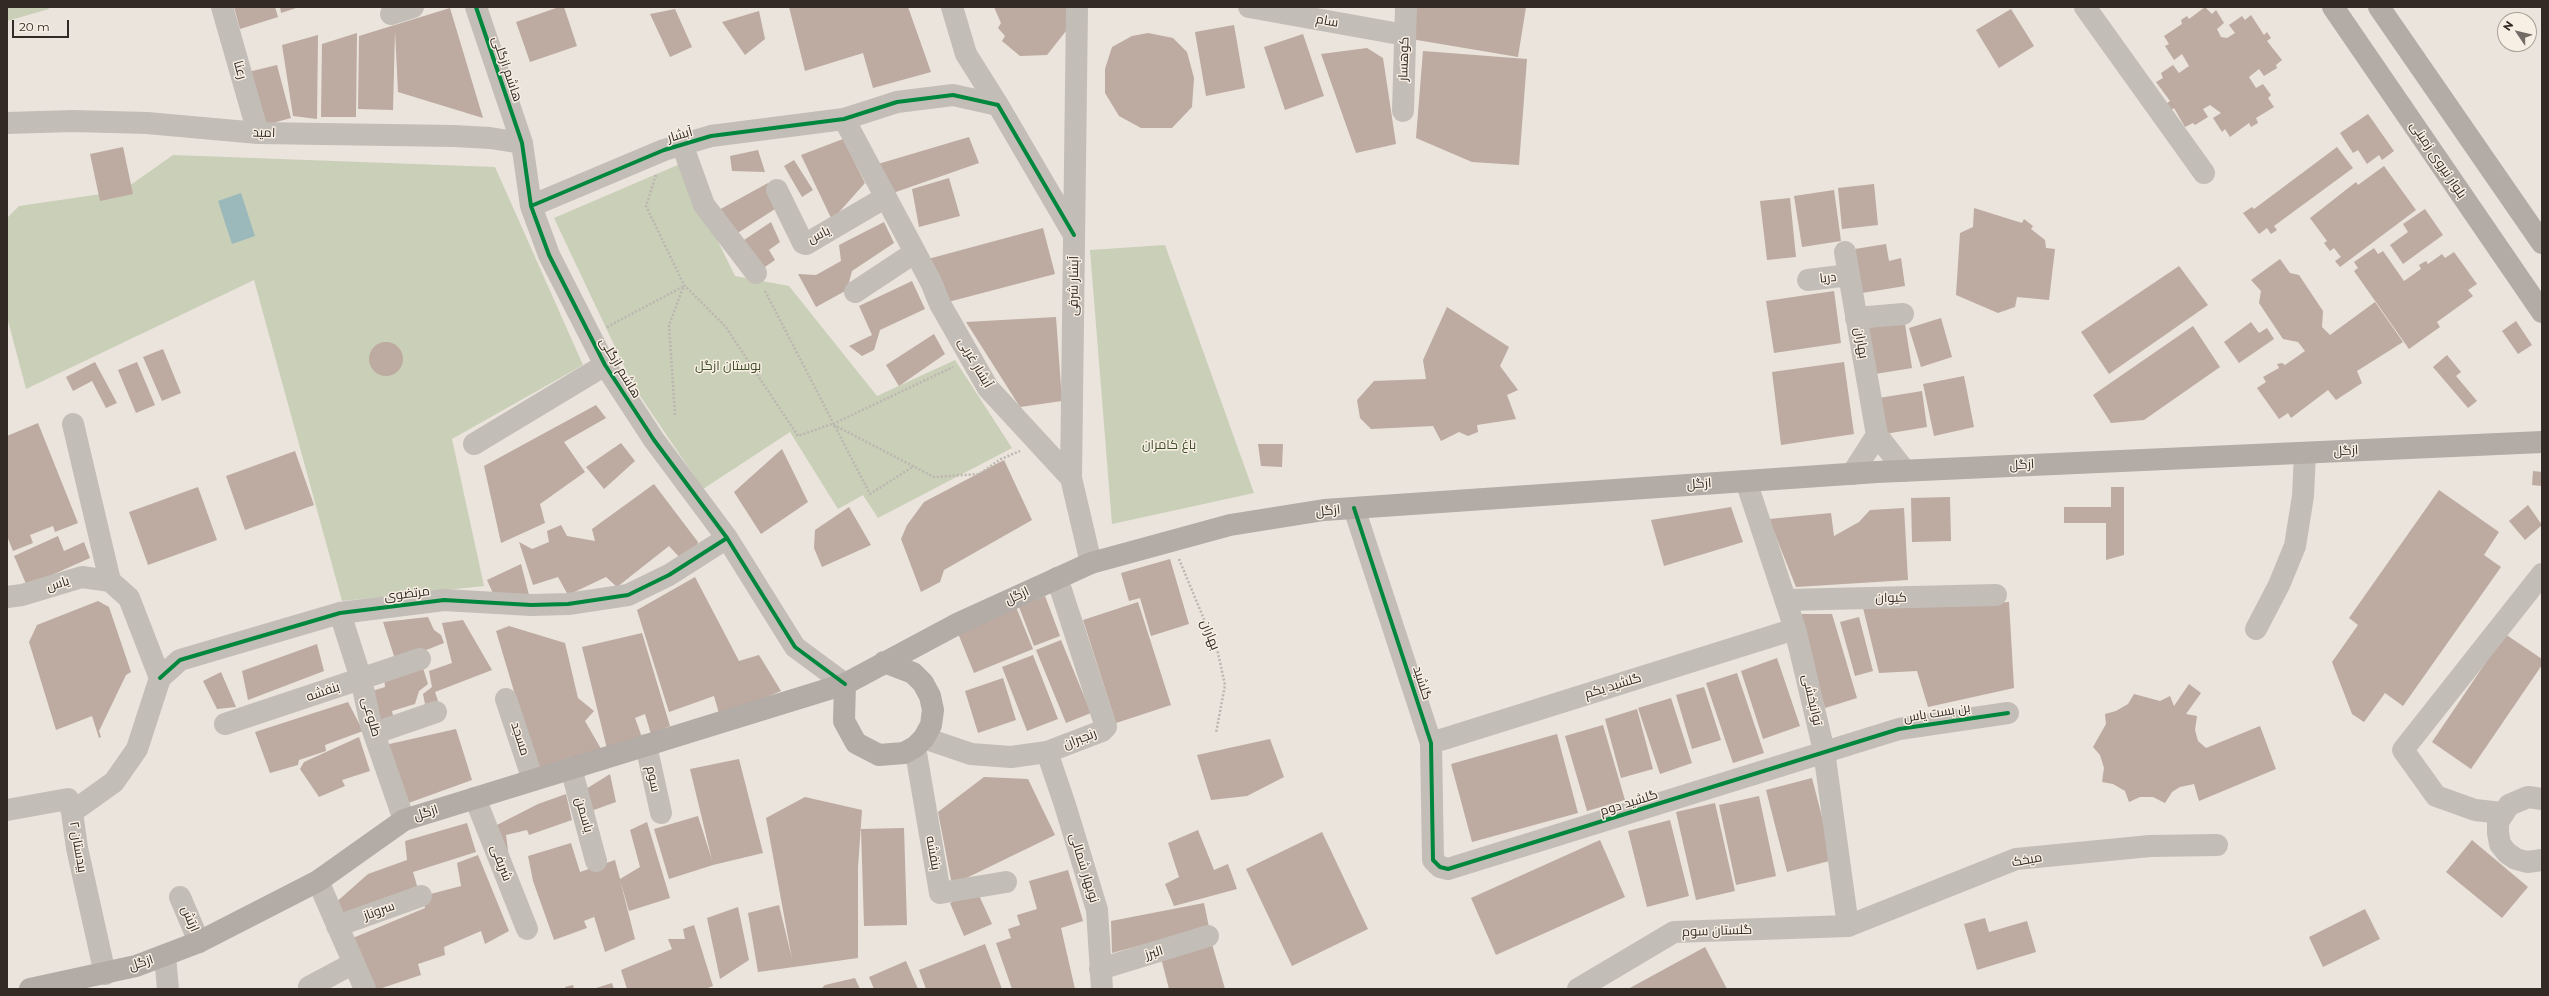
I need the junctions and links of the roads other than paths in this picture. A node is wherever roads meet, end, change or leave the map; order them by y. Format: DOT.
graph roads {
  1 [pos="222,7"];
  2 [pos="413,7"];
  3 [pos="476,7"];
  4 [pos="952,7"];
  5 [pos="1077,7"];
  6 [pos="1249,7"];
  7 [pos="1406,7"];
  8 [pos="2085,7"];
  9 [pos="2333,7"];
  10 [pos="2379,7"];
  11 [pos="391,14"];
  12 [pos="1405,36"];
  13 [pos="998,105"];
  14 [pos="1403,111"];
  15 [pos="844,119"];
  16 [pos="7,123"];
  17 [pos="258,133"];
  18 [pos="522,143"];
  19 [pos="673,147"];
  20 [pos="2204,173"];
  21 [pos="777,190"];
  22 [pos="886,197"];
  23 [pos="531,206"];
  24 [pos="1074,235"];
  25 [pos="2542,242"];
  26 [pos="1845,252"];
  27 [pos="914,253"];
  28 [pos="756,273"];
  29 [pos="1849,275"];
  30 [pos="1808,280"];
  31 [pos="855,292"];
  32 [pos="2542,312"];
  33 [pos="1903,314"];
  34 [pos="1856,318"];
  35 [pos="605,365"];
  36 [pos="73,424"];
  37 [pos="1877,435"];
  38 [pos="2542,442"];
  39 [pos="474,444"];
  40 [pos="2305,453"];
  41 [pos="1905,471"];
  42 [pos="1852,474"];
  43 [pos="1070,478"];
  44 [pos="1746,481"];
  45 [pos="1354,508"];
  46 [pos="727,538"];
  47 [pos="1090,563"];
  48 [pos="2542,574"];
  49 [pos="1057,578"];
  50 [pos="110,581"];
  51 [pos="1996,595"];
  52 [pos="7,597"];
  53 [pos="1786,600"];
  54 [pos="340,613"];
  55 [pos="1795,629"];
  56 [pos="2256,629"];
  57 [pos="420,659"];
  58 [pos="884,662"];
  59 [pos="160,678"];
  60 [pos="360,679"];
  61 [pos="845,684"];
  62 [pos="506,699"];
  63 [pos="436,712"];
  64 [pos="2008,713"];
  65 [pos="225,724"];
  66 [pos="375,733"];
  67 [pos="919,742"];
  68 [pos="1431,744"];
  69 [pos="646,745"];
  70 [pos="1824,751"];
  71 [pos="1047,752"];
  72 [pos="571,768"];
  73 [pos="533,780"];
  74 [pos="476,798"];
  75 [pos="2542,799"];
  76 [pos="7,810"];
  77 [pos="72,812"];
  78 [pos="661,813"];
  79 [pos="2502,813"];
  80 [pos="404,820"];
  81 [pos="2217,846"];
  82 [pos="2542,860"];
  83 [pos="596,861"];
  84 [pos="1440,867"];
  85 [pos="318,881"];
  86 [pos="1006,882"];
  87 [pos="421,896"];
  88 [pos="180,897"];
  89 [pos="337,926"];
  90 [pos="1848,926"];
  91 [pos="527,929"];
  92 [pos="1208,936"];
  93 [pos="199,942"];
  94 [pos="165,956"];
  95 [pos="354,963"];
  96 [pos="105,974"];
  97 [pos="1101,979"];
  98 [pos="309,987"];
  99 [pos="30,989"];
  100 [pos="168,989"];
  101 [pos="365,989"];
  102 [pos="1578,989"];
  1 -- 17 [label="street, رعنا"];
  2 -- 11 [label="street"];
  3 -- 18 [label="street, هاشم ازگلی"];
  4 -- 13 [label="street"];
  5 -- 24 [label="street, آبشار شرقی"];
  6 -- 12 [label="street, سام"];
  7 -- 12 [label="street, کوهسار"];
  8 -- 20 [label="street"];
  9 -- 32 [label="main road, بلوار نیروی زمینی"];
  10 -- 25 [label="main road"];
  12 -- 14 [label="street, کوهسار"];
  13 -- 15 [label="street, آبشار"];
  13 -- 24 [label="street"];
  15 -- 19 [label="street, آبشار"];
  15 -- 22 [label="street"];
  16 -- 17 [label="street, امید"];
  17 -- 18 [label="street, امید"];
  18 -- 23 [label="street, هاشم ازگلی"];
  19 -- 23 [label="street, آبشار"];
  19 -- 28 [label="street"];
  21 -- 22 [label="street, یاس"];
  22 -- 27 [label="street, آبشار غربی"];
  23 -- 35 [label="street, هاشم ازگلی"];
  24 -- 43 [label="street, آبشار شرقی"];
  26 -- 29 [label="street, بهاران"];
  27 -- 31 [label="street"];
  27 -- 43 [label="street, آبشار غربی"];
  29 -- 30 [label="street, دریا"];
  29 -- 34 [label="street, بهاران"];
  33 -- 34 [label="street"];
  34 -- 37 [label="street, بهاران"];
  35 -- 39 [label="street"];
  35 -- 46 [label="street, هاشم ازگلی"];
  36 -- 50 [label="street"];
  37 -- 41 [label="street"];
  37 -- 42 [label="street"];
  38 -- 40 [label="main road, ازگل"];
  40 -- 41 [label="main road, ازگل"];
  40 -- 56 [label="street"];
  41 -- 42 [label="main road, ازگل"];
  42 -- 44 [label="main road, ازگل"];
  43 -- 47 [label="street, آبشار شرقی"];
  44 -- 45 [label="main road, ازگل"];
  44 -- 53 [label="street, توانبخشی"];
  45 -- 47 [label="main road, ازگل"];
  45 -- 68 [label="street, گلشید"];
  46 -- 54 [label="street, مرتضوی"];
  46 -- 61 [label="street, هاشم ازگلی"];
  47 -- 49 [label="main road, ازگل"];
  48 -- 79 [label="street"];
  49 -- 58 [label="main road, ازگل"];
  49 -- 71 [label="street, رنجبران"];
  50 -- 52 [label="street, یاس"];
  50 -- 59 [label="street"];
  51 -- 53 [label="street, کیوان"];
  53 -- 55 [label="street, توانبخشی"];
  54 -- 59 [label="street, مرتضوی"];
  54 -- 60 [label="street, طلوعی"];
  55 -- 68 [label="street, گلشيد يكم"];
  55 -- 70 [label="street, توانبخشی"];
  57 -- 60 [label="street, بنفشه"];
  58 -- 61 [label="main road"];
  58 -- 67 [label="main road"];
  59 -- 77 [label="street, بیدستان ۲"];
  60 -- 65 [label="street, بنفشه"];
  60 -- 66 [label="street, طلوعی"];
  61 -- 67 [label="main road"];
  61 -- 69 [label="main road, ازگل"];
  62 -- 73 [label="street, مسجد"];
  63 -- 66 [label="street"];
  64 -- 70 [label="street, بن بست یاس"];
  66 -- 80 [label="street, طلوعی"];
  67 -- 71 [label="street, رنجبران"];
  67 -- 86 [label="street, بنفشه"];
  68 -- 84 [label="street, گلشید"];
  69 -- 72 [label="main road, ازگل"];
  69 -- 78 [label="street, سوم"];
  70 -- 84 [label="street, گلشيد دوم"];
  70 -- 90 [label="street, توانبخشی"];
  71 -- 97 [label="street, نوبهار شمالی"];
  72 -- 73 [label="main road, ازگل"];
  72 -- 83 [label="street, یاسمن"];
  73 -- 74 [label="main road, ازگل"];
  74 -- 80 [label="main road, ازگل"];
  74 -- 91 [label="street, شریفی"];
  75 -- 79 [label="street"];
  76 -- 77 [label="street"];
  77 -- 96 [label="street, بیدستان ۲"];
  79 -- 82 [label="street"];
  80 -- 85 [label="main road, ازگل"];
  81 -- 90 [label="street, میخک"];
  85 -- 89 [label="street"];
  85 -- 93 [label="main road, ازگل"];
  87 -- 89 [label="street, سروناز"];
  88 -- 93 [label="street, ارتش"];
  89 -- 95 [label="street"];
  90 -- 102 [label="street, گلستان سوم"];
  92 -- 97 [label="street, البرز"];
  93 -- 94 [label="main road, ازگل"];
  94 -- 96 [label="main road, ازگل"];
  94 -- 100 [label="street"];
  95 -- 98 [label="street"];
  95 -- 101 [label="street"];
  96 -- 99 [label="main road, ازگل"];
}
